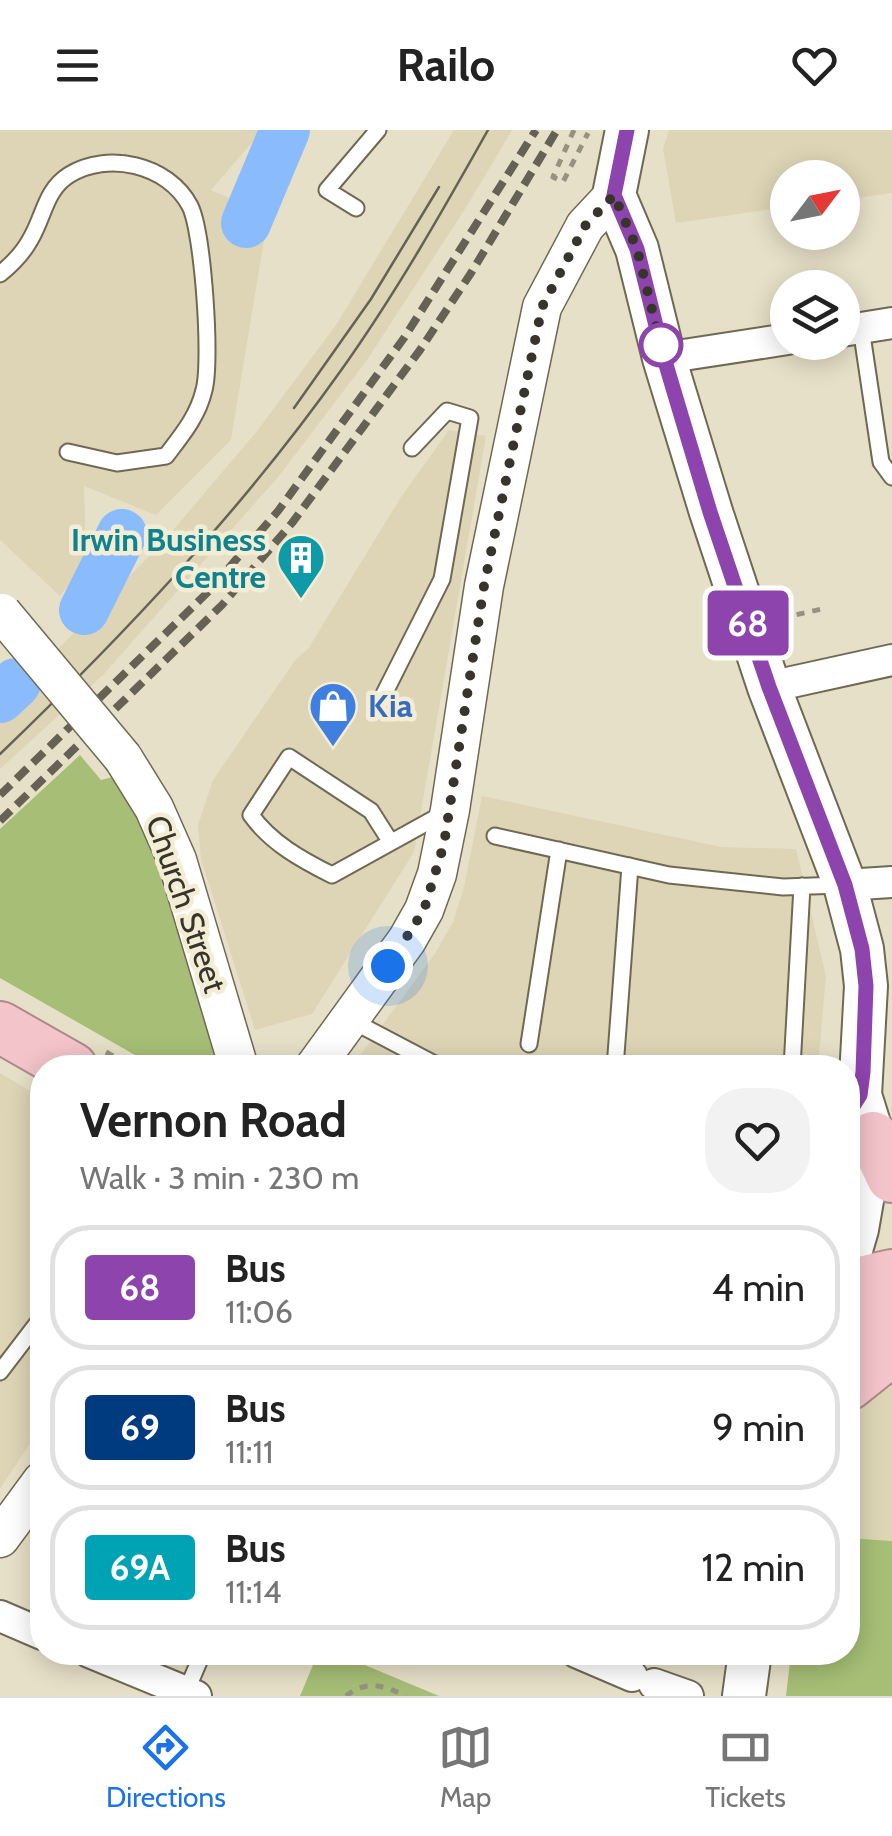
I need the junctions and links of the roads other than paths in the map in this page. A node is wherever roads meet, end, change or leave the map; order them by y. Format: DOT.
graph roads {
  1 [pos="378,130"];
  2 [pos="627,130"];
  3 [pos="614,195"];
  4 [pos="356,208"];
  5 [pos="0,274"];
  6 [pos="892,324"];
  7 [pos="860,329"];
  8 [pos="770,343"];
  9 [pos="664,358"];
  10 [pos="859,360"];
  11 [pos="412,448"];
  12 [pos="68,452"];
  13 [pos="892,477"];
  14 [pos="442,578"];
  15 [pos="471,584"];
  16 [pos="1,612"];
  17 [pos="892,660"];
  18 [pos="769,687"];
  19 [pos="379,704"];
  20 [pos="450,810"];
  21 [pos="496,836"];
  22 [pos="390,841"];
  23 [pos="559,850"];
  24 [pos="630,866"];
  25 [pos="892,882"];
  26 [pos="845,885"];
  27 [pos="802,886"];
  28 [pos="349,1020"];
  29 [pos="0,1027"];
  30 [pos="530,1044"];
  31 [pos="49,1055"];
  32 [pos="234,1055"];
  33 [pos="323,1055"];
  34 [pos="417,1055"];
  35 [pos="615,1055"];
  36 [pos="793,1055"];
  37 [pos="871,1111"];
  38 [pos="860,1204"];
  39 [pos="892,1274"];
  40 [pos="860,1282"];
  41 [pos="892,1317"];
  42 [pos="860,1326"];
  43 [pos="30,1333"];
  44 [pos="892,1350"];
  45 [pos="0,1372"];
  46 [pos="860,1375"];
  47 [pos="30,1497"];
  48 [pos="0,1538"];
  49 [pos="0,1616"];
  50 [pos="30,1629"];
  51 [pos="121,1665"];
  52 [pos="199,1665"];
  53 [pos="607,1665"];
  54 [pos="748,1665"];
  55 [pos="191,1694"];
  56 [pos="688,1696"];
  57 [pos="744,1696"];
  1 -- 4 [label="lane"];
  2 -- 3 [label="main road"];
  3 -- 9 [label="main road"];
  3 -- 15 [label="street"];
  5 -- 12 [label="lane"];
  6 -- 7 [label="street"];
  8 -- 9 [label="street"];
  9 -- 18 [label="main road"];
  10 -- 13 [label="lane"];
  11 -- 14 [label="lane"];
  14 -- 15 [label="lane"];
  14 -- 19 [label="lane"];
  15 -- 20 [label="street"];
  16 -- 32 [label="street, Church Street, bridge"];
  17 -- 18 [label="street"];
  18 -- 26 [label="main road"];
  20 -- 22 [label="lane"];
  20 -- 28 [label="street"];
  21 -- 23 [label="lane"];
  22 -- 22 [label="lane"];
  23 -- 24 [label="lane"];
  23 -- 30 [label="lane"];
  24 -- 27 [label="lane"];
  24 -- 35 [label="lane"];
  25 -- 26 [label="street"];
  26 -- 27 [label="lane"];
  26 -- 37 [label="main road"];
  27 -- 36 [label="lane"];
  28 -- 33 [label="street"];
  28 -- 34 [label="lane"];
  29 -- 31 [label="highway"];
  37 -- 38 [label="main road"];
  39 -- 40 [label="highway"];
  41 -- 42 [label="highway"];
  43 -- 45 [label="lane"];
  44 -- 46 [label="highway"];
  47 -- 48 [label="street"];
  49 -- 50 [label="street"];
  51 -- 55 [label="street"];
  52 -- 55 [label="lane"];
  53 -- 56 [label="street"];
  54 -- 57 [label="main road"];
}
